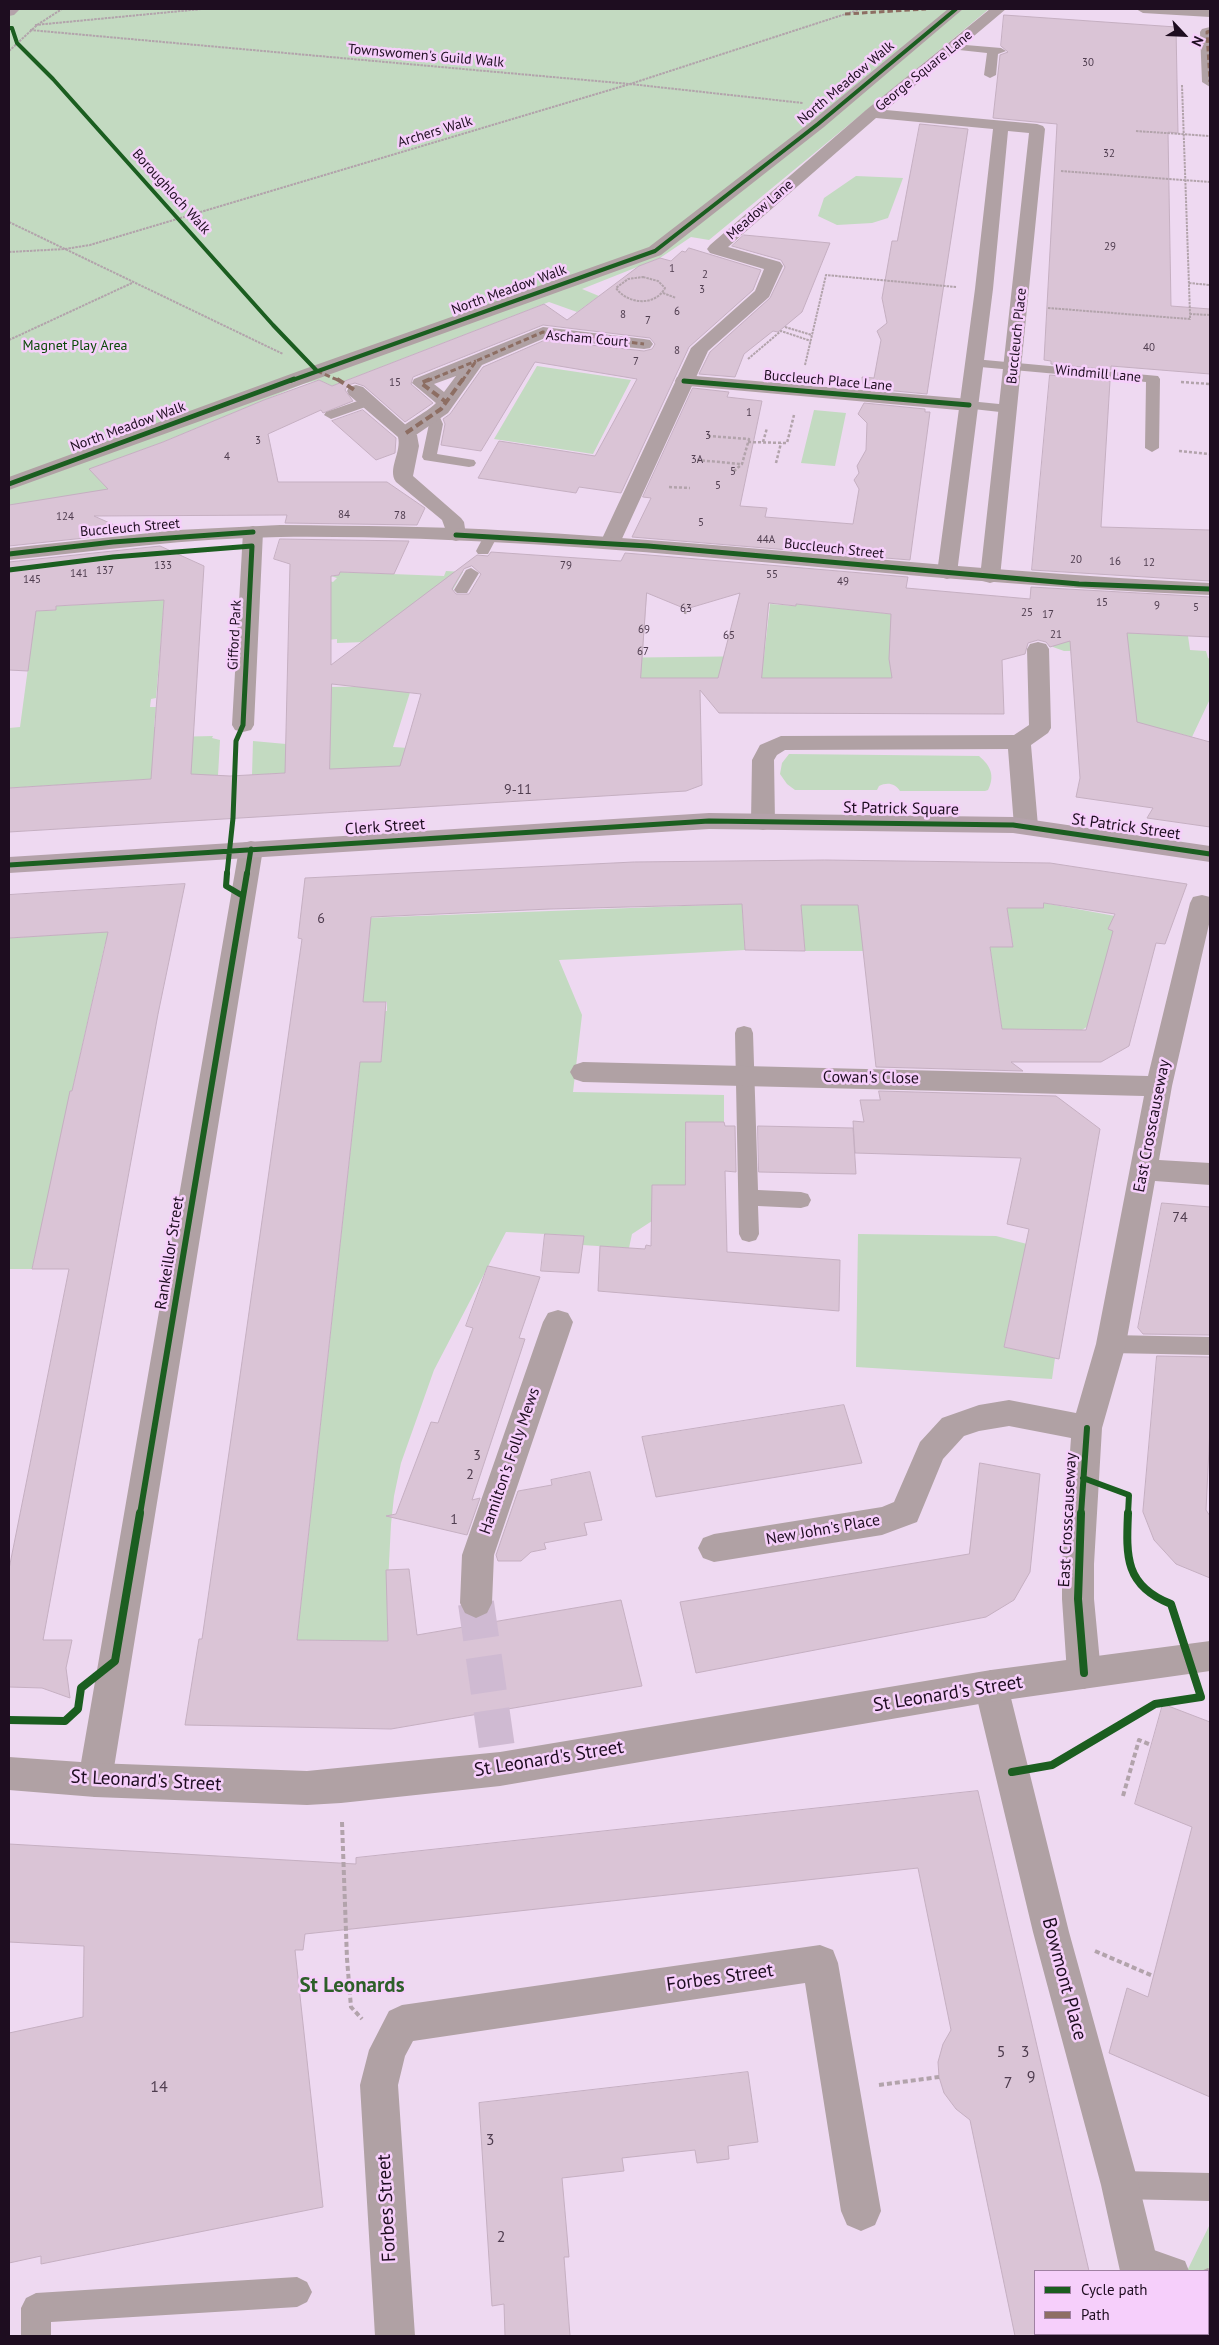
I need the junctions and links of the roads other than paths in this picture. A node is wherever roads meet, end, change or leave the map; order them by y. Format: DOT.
graph roads {
  1 [pos="13,9"];
  2 [pos="956,9"];
  3 [pos="999,9"];
  4 [pos="1144,9"];
  5 [pos="9,12"];
  6 [pos="1210,13"];
  7 [pos="1210,31"];
  8 [pos="954,47"];
  9 [pos="990,75"];
  10 [pos="1210,82"];
  11 [pos="872,114"];
  12 [pos="1001,126"];
  13 [pos="644,344"];
  14 [pos="476,361"];
  15 [pos="974,363"];
  16 [pos="1013,367"];
  17 [pos="684,381"];
  18 [pos="362,396"];
  19 [pos="446,402"];
  20 [pos="969,406"];
  21 [pos="1009,409"];
  22 [pos="331,414"];
  23 [pos="433,416"];
  24 [pos="406,433"];
  25 [pos="1152,448"];
  26 [pos="469,464"];
  27 [pos="9,484"];
  28 [pos="253,532"];
  29 [pos="456,535"];
  30 [pos="610,543"];
  31 [pos="9,554"];
  32 [pos="471,573"];
  33 [pos="946,573"];
  34 [pos="990,577"];
  35 [pos="1210,589"];
  36 [pos="462,590"];
  37 [pos="1038,649"];
  38 [pos="243,725"];
  39 [pos="1019,742"];
  40 [pos="763,822"];
  41 [pos="1032,827"];
  42 [pos="251,850"];
  43 [pos="1210,854"];
  44 [pos="9,864"];
  45 [pos="1202,903"];
  46 [pos="744,1033"];
  47 [pos="583,1072"];
  48 [pos="746,1075"];
  49 [pos="1159,1086"];
  50 [pos="1142,1169"];
  51 [pos="1210,1174"];
  52 [pos="749,1198"];
  53 [pos="801,1200"];
  54 [pos="749,1234"];
  55 [pos="558,1322"];
  56 [pos="1111,1344"];
  57 [pos="1210,1346"];
  58 [pos="1086,1428"];
  59 [pos="714,1548"];
  60 [pos="476,1603"];
  61 [pos="1210,1656"];
  62 [pos="1084,1673"];
  63 [pos="991,1686"];
  64 [pos="9,1774"];
  65 [pos="95,1780"];
  66 [pos="1120,2185"];
  67 [pos="1210,2187"];
  68 [pos="861,2211"];
  69 [pos="1138,2265"];
  70 [pos="1169,2270"];
  71 [pos="296,2292"];
  72 [pos="36,2336"];
  73 [pos="395,2336"];
  1 -- 5 [label="main road"];
  2 -- 27 [label="street, North Meadow Walk"];
  3 -- 8 [label="street, George Square Lane"];
  4 -- 6 [label="street"];
  7 -- 10 [label="street"];
  8 -- 9 [label="lane"];
  8 -- 11 [label="street, George Square Lane"];
  11 -- 12 [label="street, Buccleuch Place"];
  11 -- 17 [label="street, Meadow Lane"];
  12 -- 15 [label="street"];
  12 -- 16 [label="street, Buccleuch Place"];
  13 -- 14 [label="street, Ascham Court"];
  14 -- 19 [label="street"];
  14 -- 19 [label="street, Ascham Court"];
  15 -- 16 [label="lane, Windmill Lane"];
  15 -- 20 [label="street"];
  16 -- 21 [label="street, Buccleuch Place"];
  16 -- 25 [label="lane, Windmill Lane"];
  17 -- 20 [label="street, Buccleuch Place Lane"];
  17 -- 30 [label="street, Meadow Lane"];
  18 -- 22 [label="lane"];
  18 -- 24 [label="street"];
  19 -- 23 [label="street"];
  20 -- 21 [label="lane"];
  20 -- 33 [label="street"];
  21 -- 34 [label="street, Buccleuch Place"];
  23 -- 24 [label="street"];
  23 -- 26 [label="lane"];
  24 -- 29 [label="street"];
  28 -- 29 [label="street, Buccleuch Street"];
  28 -- 31 [label="street, Buccleuch Street"];
  28 -- 38 [label="street, Gifford Park"];
  29 -- 30 [label="street, Buccleuch Street"];
  30 -- 33 [label="street, Buccleuch Street"];
  32 -- 36 [label="lane"];
  33 -- 34 [label="street, Buccleuch Street"];
  34 -- 35 [label="street, Buccleuch Street"];
  37 -- 39 [label="street"];
  39 -- 40 [label="street"];
  39 -- 41 [label="street"];
  40 -- 41 [label="main road, St Patrick Square"];
  40 -- 42 [label="main road, Clerk Street"];
  41 -- 43 [label="main road, St Patrick Street"];
  42 -- 44 [label="main road, Clerk Street"];
  42 -- 65 [label="street, Rankeillor Street"];
  45 -- 49 [label="street, East Crosscauseway"];
  46 -- 48 [label="lane"];
  47 -- 48 [label="street, Cowan's Close"];
  48 -- 49 [label="street, Cowan's Close"];
  48 -- 52 [label="lane"];
  49 -- 50 [label="street, East Crosscauseway"];
  50 -- 51 [label="street"];
  50 -- 56 [label="street, East Crosscauseway"];
  52 -- 53 [label="lane"];
  52 -- 54 [label="lane"];
  55 -- 60 [label="street, Hamilton's Folly Mews"];
  56 -- 57 [label="lane"];
  56 -- 58 [label="street, East Crosscauseway"];
  58 -- 59 [label="street, New John's Place"];
  58 -- 62 [label="street, East Crosscauseway"];
  61 -- 62 [label="street, St Leonard's Street"];
  62 -- 63 [label="street, St Leonard's Street"];
  63 -- 65 [label="street, St Leonard's Street"];
  63 -- 66 [label="street, Bowmont Place"];
  64 -- 65 [label="street, St Leonard's Street"];
  66 -- 67 [label="lane"];
  66 -- 69 [label="street, Bowmont Place"];
  68 -- 73 [label="street, Forbes Street"];
  69 -- 70 [label="lane"];
  71 -- 72 [label="lane"];
}
